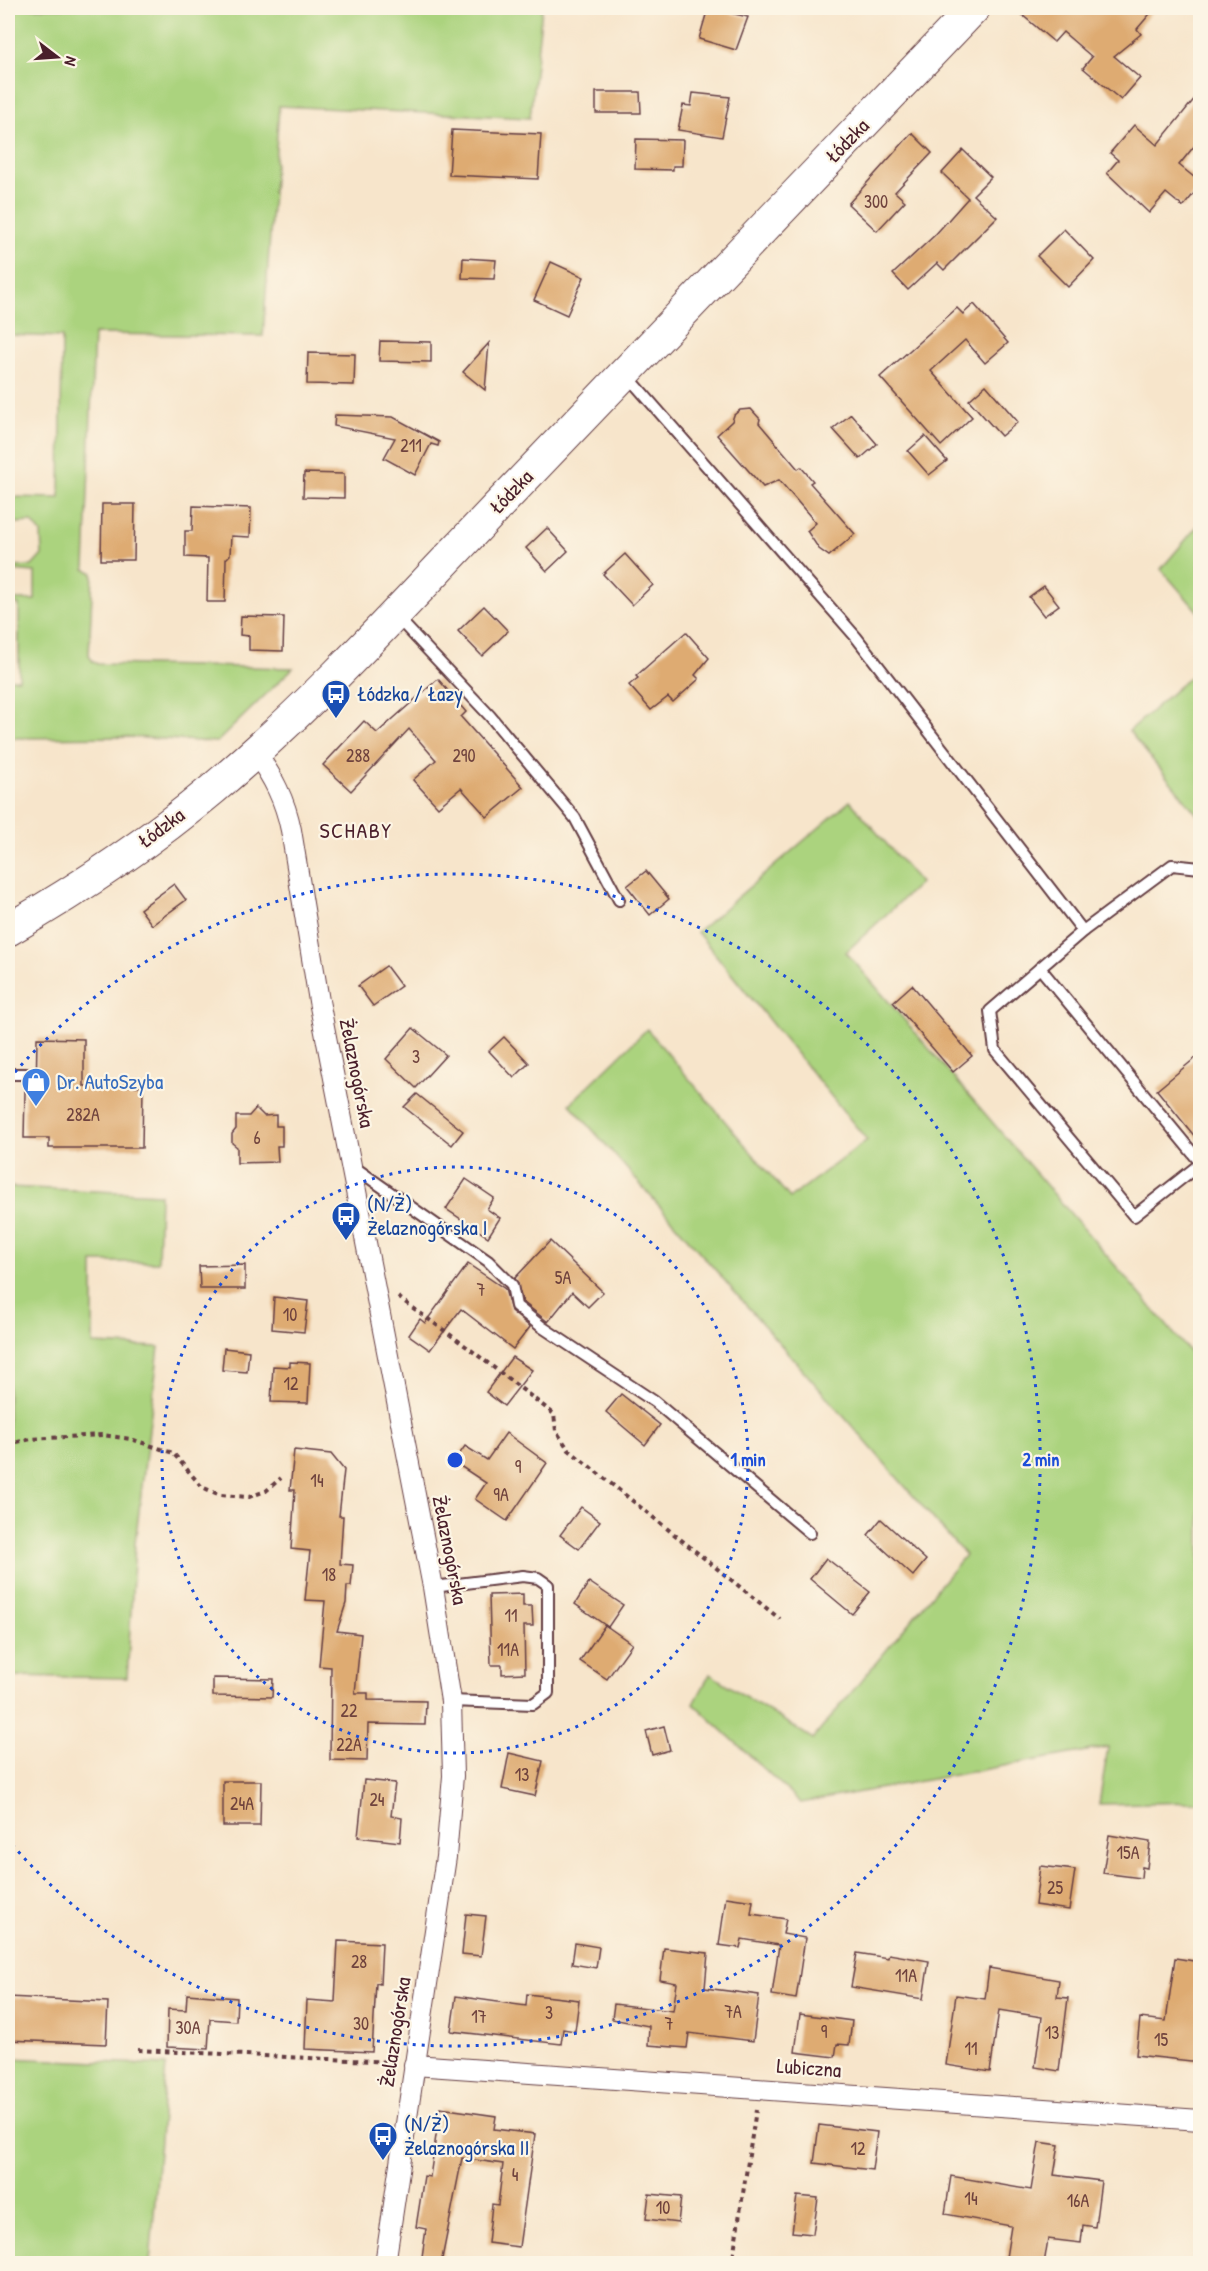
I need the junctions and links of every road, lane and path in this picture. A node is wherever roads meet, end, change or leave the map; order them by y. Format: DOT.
graph roads {
  1 [pos="974,8"];
  2 [pos="625,373"];
  3 [pos="394,614"];
  4 [pos="255,752"];
  5 [pos="1200,868"];
  6 [pos="619,900"];
  7 [pos="8,930"];
  8 [pos="1083,931"];
  9 [pos="1040,968"];
  10 [pos="8,1074"];
  11 [pos="26,1074"];
  12 [pos="1200,1163"];
  13 [pos="350,1164"];
  14 [pos="373,1280"];
  15 [pos="8,1443"];
  16 [pos="281,1478"];
  17 [pos="810,1533"];
  18 [pos="433,1587"];
  19 [pos="780,1619"];
  20 [pos="451,1701"];
  21 [pos="138,2050"];
  22 [pos="414,2065"];
  23 [pos="759,2089"];
  24 [pos="1200,2120"];
  25 [pos="385,2264"];
  26 [pos="732,2264"];
  1 -- 2 [label="main road, Łódzka"];
  2 -- 3 [label="main road, Łódzka"];
  2 -- 8 [label="lane"];
  3 -- 4 [label="main road, Łódzka"];
  3 -- 6 [label="lane"];
  4 -- 7 [label="main road, Łódzka"];
  4 -- 13 [label="street, Żelaznogórska"];
  5 -- 8 [label="lane"];
  8 -- 9 [label="lane"];
  9 -- 12 [label="lane"];
  9 -- 12 [label="lane"];
  10 -- 11 [label="lane"];
  13 -- 14 [label="street, Żelaznogórska"];
  13 -- 17 [label="lane"];
  14 -- 18 [label="street, Żelaznogórska"];
  14 -- 19 [label="path"];
  15 -- 16 [label="path"];
  18 -- 20 [label="street, Żelaznogórska"];
  18 -- 20 [label="lane"];
  20 -- 22 [label="street, Żelaznogórska"];
  21 -- 22 [label="path"];
  22 -- 23 [label="street, Lubiczna"];
  22 -- 25 [label="street, Żelaznogórska"];
  23 -- 24 [label="street, Lubiczna"];
  23 -- 26 [label="path"];
}
